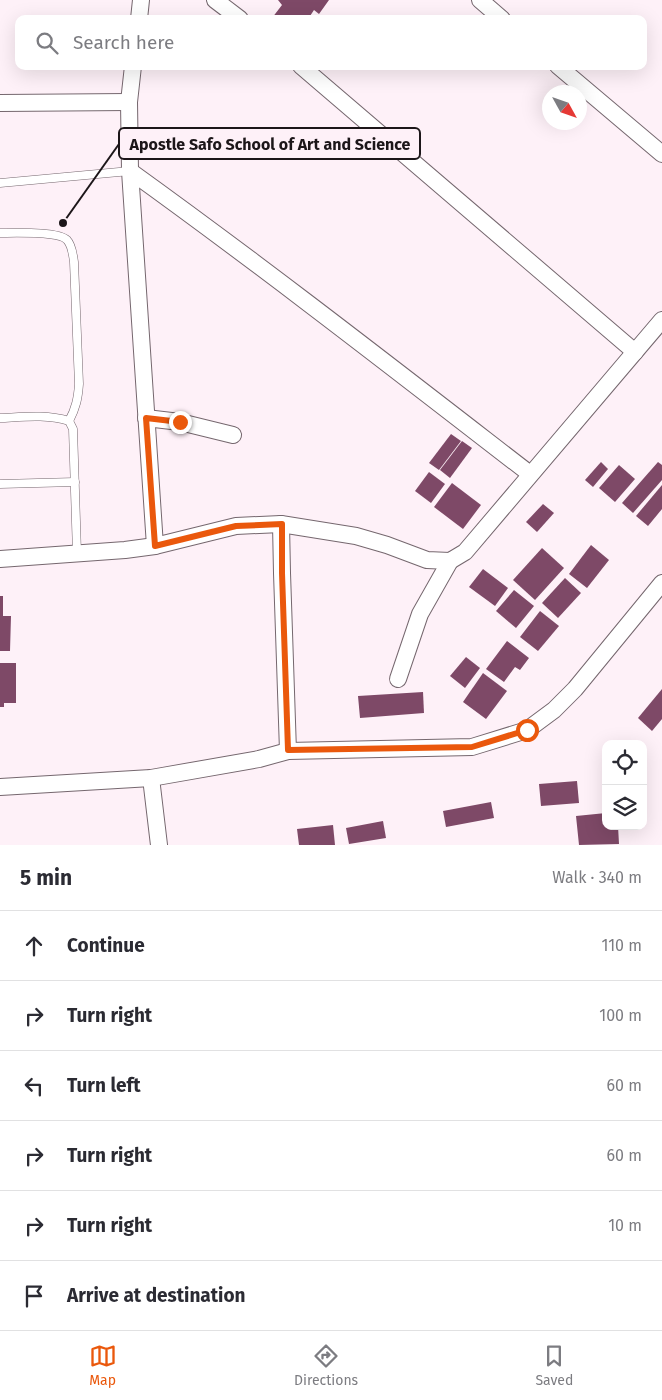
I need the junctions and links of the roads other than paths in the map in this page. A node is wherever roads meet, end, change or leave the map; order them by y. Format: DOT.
graph roads {
  1 [pos="141,0"];
  2 [pos="215,0"];
  3 [pos="480,0"];
  4 [pos="139,15"];
  5 [pos="235,15"];
  6 [pos="497,15"];
  7 [pos="133,70"];
  8 [pos="306,70"];
  9 [pos="563,70"];
  10 [pos="129,102"];
  11 [pos="0,103"];
  12 [pos="662,154"];
  13 [pos="130,171"];
  14 [pos="0,183"];
  15 [pos="0,233"];
  16 [pos="662,320"];
  17 [pos="635,352"];
  18 [pos="0,418"];
  19 [pos="146,418"];
  20 [pos="69,420"];
  21 [pos="233,435"];
  22 [pos="530,474"];
  23 [pos="75,482"];
  24 [pos="0,484"];
  25 [pos="282,524"];
  26 [pos="155,546"];
  27 [pos="77,553"];
  28 [pos="0,559"];
  29 [pos="450,561"];
  30 [pos="662,583"];
  31 [pos="398,679"];
  32 [pos="288,750"];
  33 [pos="151,778"];
  34 [pos="0,787"];
  35 [pos="159,845"];
  1 -- 4 [label="street"];
  2 -- 5 [label="street"];
  3 -- 6 [label="street"];
  7 -- 10 [label="street"];
  8 -- 17 [label="street"];
  9 -- 12 [label="street"];
  10 -- 11 [label="street"];
  10 -- 13 [label="street"];
  13 -- 14 [label="lane"];
  13 -- 19 [label="street"];
  13 -- 22 [label="street"];
  15 -- 20 [label="lane"];
  16 -- 17 [label="street"];
  17 -- 22 [label="street"];
  18 -- 20 [label="lane"];
  19 -- 21 [label="street"];
  19 -- 26 [label="street"];
  20 -- 23 [label="lane"];
  22 -- 29 [label="street"];
  23 -- 24 [label="lane"];
  23 -- 27 [label="lane"];
  25 -- 26 [label="street"];
  25 -- 29 [label="street"];
  25 -- 32 [label="street"];
  26 -- 27 [label="street"];
  27 -- 28 [label="street"];
  29 -- 31 [label="street"];
  30 -- 32 [label="street"];
  32 -- 33 [label="street"];
  33 -- 34 [label="street"];
  33 -- 35 [label="street"];
}
